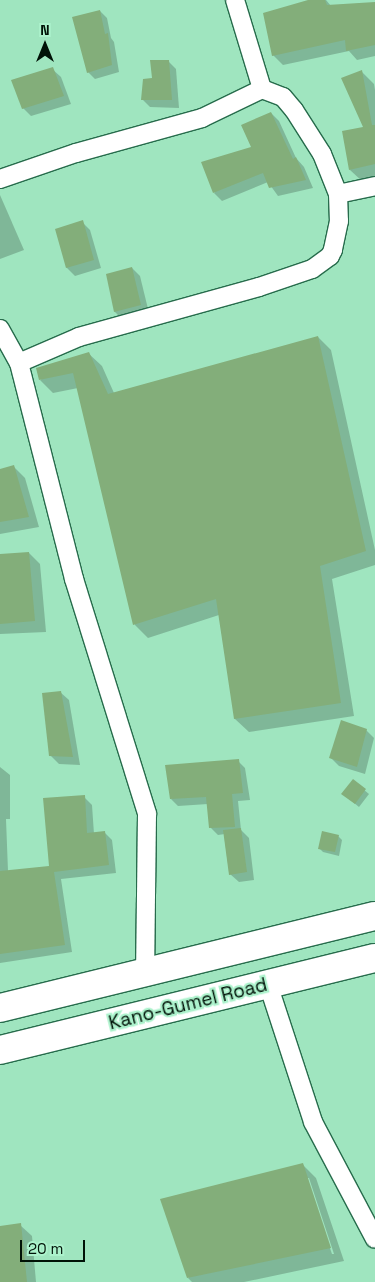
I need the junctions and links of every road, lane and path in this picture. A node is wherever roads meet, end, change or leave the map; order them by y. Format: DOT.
graph roads {
  1 [pos="235,0"];
  2 [pos="262,89"];
  3 [pos="0,179"];
  4 [pos="375,186"];
  5 [pos="338,194"];
  6 [pos="0,329"];
  7 [pos="19,363"];
  8 [pos="375,916"];
  9 [pos="375,958"];
  10 [pos="146,974"];
  11 [pos="268,984"];
  12 [pos="0,1008"];
  13 [pos="0,1050"];
  14 [pos="375,1239"];
  1 -- 2 [label="street"];
  2 -- 3 [label="street"];
  2 -- 5 [label="street"];
  4 -- 5 [label="street"];
  5 -- 7 [label="street"];
  6 -- 7 [label="street"];
  7 -- 10 [label="street"];
  8 -- 10 [label="main road"];
  9 -- 11 [label="main road, Kano-Gumel Road"];
  10 -- 12 [label="main road"];
  11 -- 13 [label="main road, Kano-Gumel Road"];
  11 -- 14 [label="street"];
}
